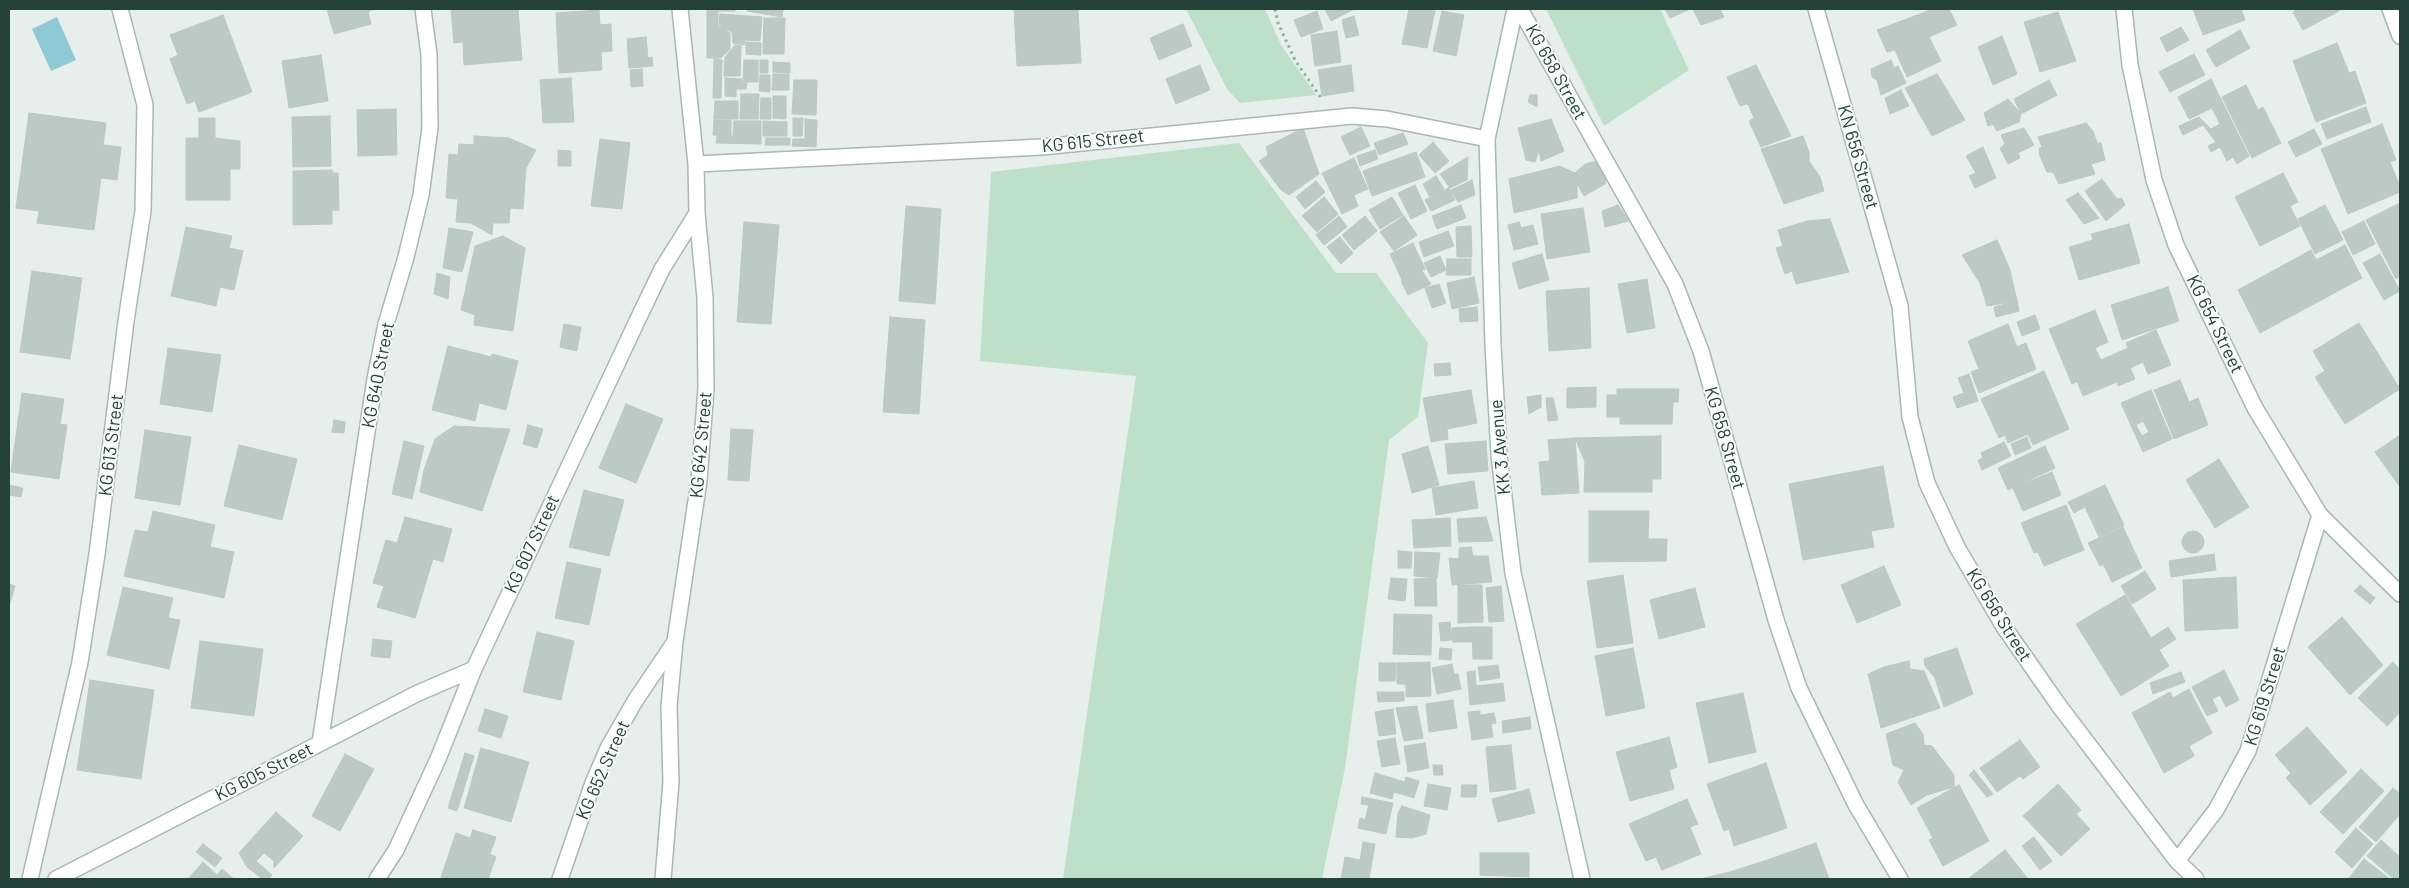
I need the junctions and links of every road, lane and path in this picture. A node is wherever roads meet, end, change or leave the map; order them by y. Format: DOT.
graph roads {
  1 [pos="120,9"];
  2 [pos="423,9"];
  3 [pos="680,9"];
  4 [pos="1275,9"];
  5 [pos="1515,9"];
  6 [pos="1520,9"];
  7 [pos="1816,9"];
  8 [pos="2124,9"];
  9 [pos="2390,9"];
  10 [pos="2400,36"];
  11 [pos="1335,117"];
  12 [pos="1487,140"];
  13 [pos="696,164"];
  14 [pos="697,213"];
  15 [pos="1900,306"];
  16 [pos="2320,515"];
  17 [pos="2400,594"];
  18 [pos="676,641"];
  19 [pos="474,669"];
  20 [pos="320,742"];
  21 [pos="2177,860"];
  22 [pos="30,879"];
  23 [pos="56,879"];
  24 [pos="377,879"];
  25 [pos="560,879"];
  26 [pos="663,879"];
  27 [pos="1582,879"];
  28 [pos="1900,879"];
  29 [pos="2196,879"];
  1 -- 22 [label="street, KG 613 Street"];
  2 -- 20 [label="street, KG 640 Street"];
  3 -- 13 [label="street, KG 642 Street"];
  4 -- 11 [label="path"];
  5 -- 12 [label="street, KK 3 Avenue"];
  6 -- 28 [label="street, KG 658 Street"];
  7 -- 15 [label="street, KN 656 Street"];
  8 -- 16 [label="street, KG 654 Street"];
  9 -- 10 [label="street"];
  11 -- 12 [label="street, KG 615 Street"];
  11 -- 13 [label="street, KG 615 Street"];
  12 -- 27 [label="street, KK 3 Avenue"];
  13 -- 14 [label="street, KG 642 Street"];
  14 -- 18 [label="street, KG 642 Street"];
  14 -- 19 [label="street, KG 607 Street"];
  15 -- 21 [label="street, KG 656 Street"];
  16 -- 17 [label="street, KG 654 Street"];
  16 -- 21 [label="street, KG 619 Street"];
  18 -- 25 [label="street, KG 652 Street"];
  18 -- 26 [label="street, KG 642 Street"];
  19 -- 20 [label="street, KG 605 Street"];
  19 -- 24 [label="street, KG 607 Street"];
  20 -- 23 [label="street, KG 605 Street"];
  21 -- 29 [label="street, KG 656 Street"];
}
